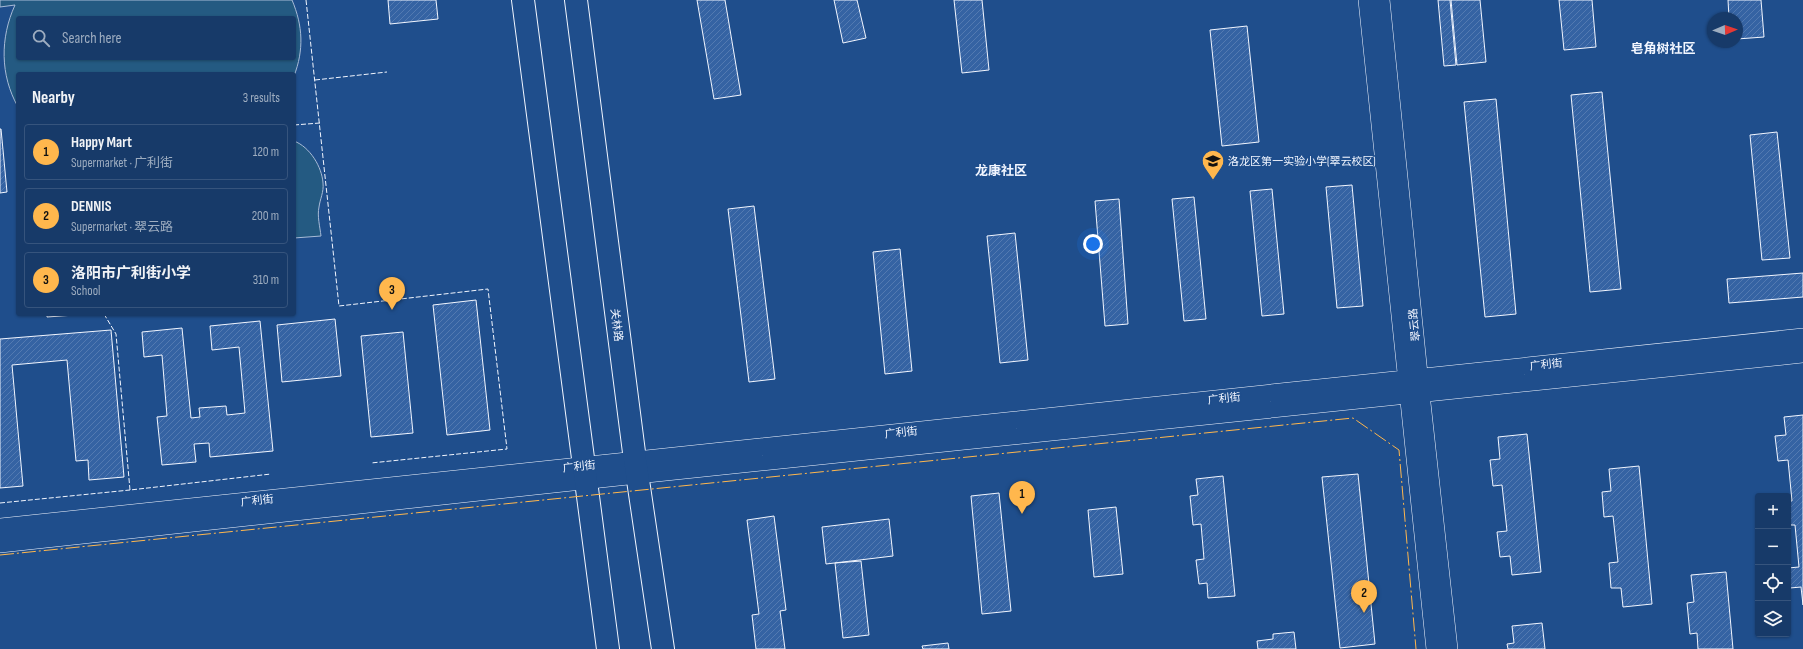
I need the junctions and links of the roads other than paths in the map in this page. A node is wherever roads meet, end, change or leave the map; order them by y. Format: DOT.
graph roads {
  1 [pos="523,0"];
  2 [pos="576,0"];
  3 [pos="1367,0"];
  4 [pos="1381,0"];
  5 [pos="1803,337"];
  6 [pos="1803,354"];
  7 [pos="1413,378"];
  8 [pos="1414,395"];
  9 [pos="636,468"];
  10 [pos="585,474"];
  11 [pos="0,527"];
  12 [pos="0,544"];
  13 [pos="608,649"];
  14 [pos="662,649"];
  15 [pos="1435,649"];
  16 [pos="1449,649"];
  1 -- 10 [label="main road"];
  2 -- 9 [label="main road, 关林路"];
  3 -- 7 [label="street, 翠云路"];
  4 -- 7 [label="street, 翠云路"];
  5 -- 7 [label="street, 广利街"];
  6 -- 8 [label="street, 广利街"];
  7 -- 8 [label="street, 翠云路"];
  7 -- 9 [label="street, 广利街"];
  8 -- 9 [label="street, 广利街"];
  8 -- 15 [label="street, 翠云路"];
  8 -- 16 [label="street, 翠云路"];
  9 -- 10 [label="street, 广利街"];
  9 -- 14 [label="main road, 关林路"];
  10 -- 11 [label="street, 广利街"];
  10 -- 12 [label="street, 广利街"];
  10 -- 13 [label="main road"];
}
